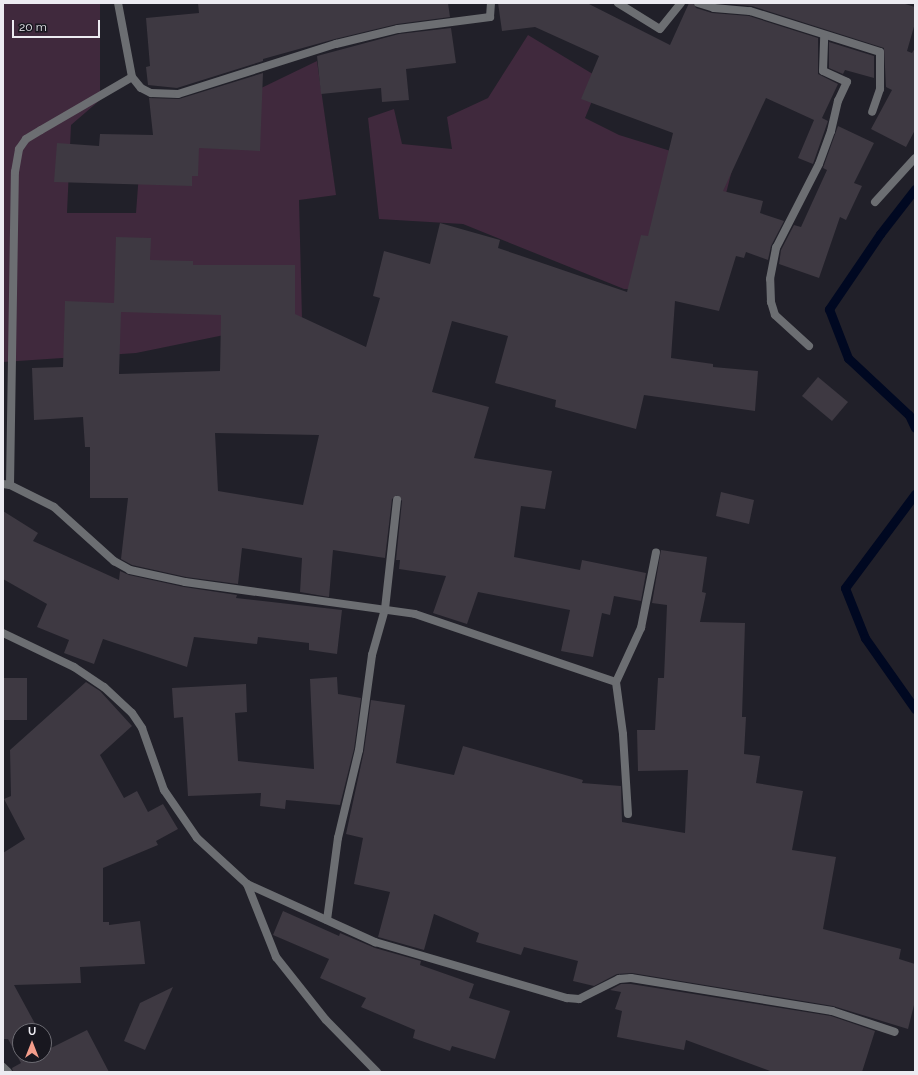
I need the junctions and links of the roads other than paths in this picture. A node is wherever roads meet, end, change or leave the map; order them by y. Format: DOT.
graph roads {
  1 [pos="118,3"];
  2 [pos="491,3"];
  3 [pos="618,3"];
  4 [pos="681,3"];
  5 [pos="698,3"];
  6 [pos="824,36"];
  7 [pos="132,77"];
  8 [pos="872,112"];
  9 [pos="915,158"];
  10 [pos="875,202"];
  11 [pos="809,346"];
  12 [pos="7,484"];
  13 [pos="397,500"];
  14 [pos="656,552"];
  15 [pos="385,609"];
  16 [pos="3,633"];
  17 [pos="616,682"];
  18 [pos="628,814"];
  19 [pos="248,884"];
  20 [pos="327,920"];
  21 [pos="895,1032"];
  22 [pos="3,1067"];
  23 [pos="8,1072"];
  24 [pos="377,1072"];
  1 -- 7 [label="street"];
  2 -- 7 [label="street"];
  3 -- 4 [label="street"];
  5 -- 6 [label="street"];
  6 -- 8 [label="street"];
  6 -- 11 [label="street"];
  7 -- 12 [label="street"];
  9 -- 10 [label="street"];
  12 -- 15 [label="street"];
  13 -- 15 [label="street"];
  14 -- 17 [label="street"];
  15 -- 17 [label="street"];
  15 -- 20 [label="street"];
  16 -- 19 [label="street"];
  17 -- 18 [label="street"];
  19 -- 20 [label="street"];
  19 -- 24 [label="street"];
  20 -- 21 [label="street"];
  22 -- 23 [label="street"];
}
